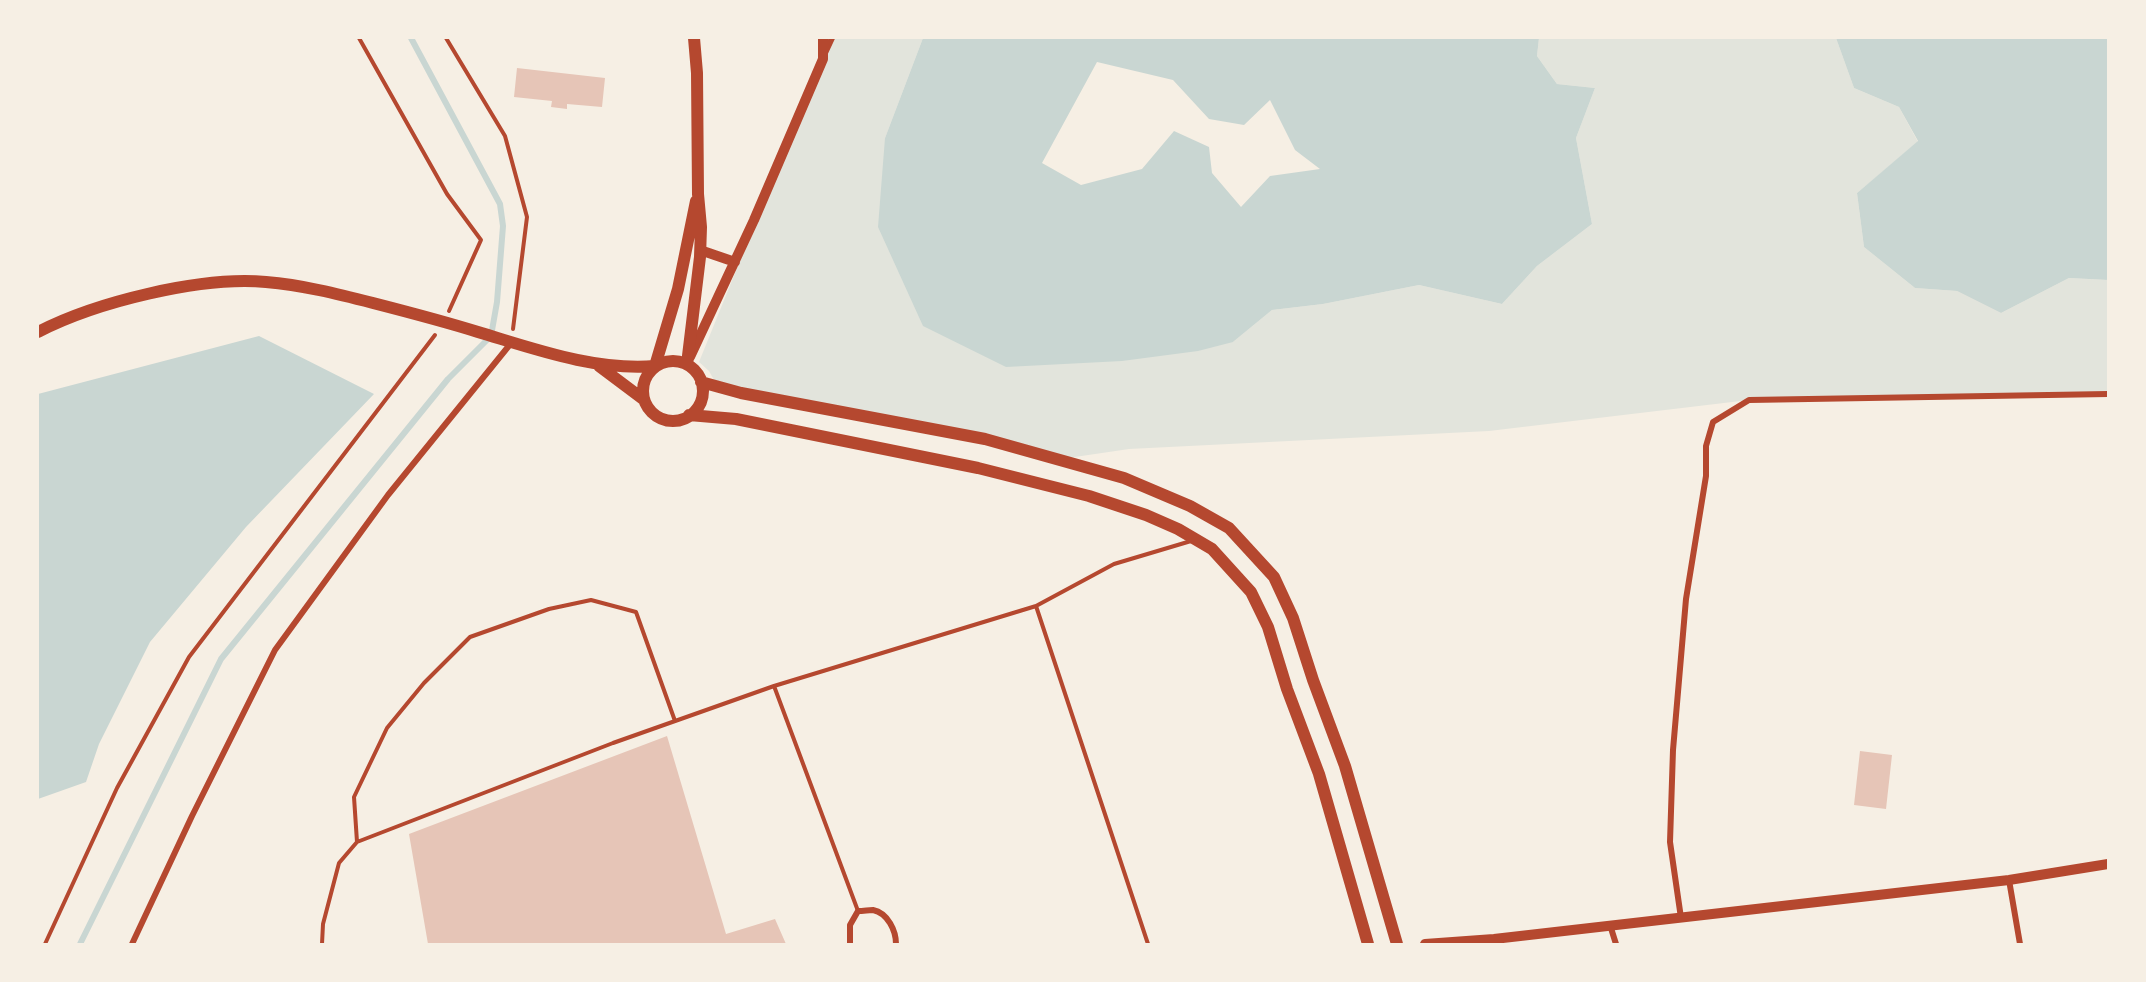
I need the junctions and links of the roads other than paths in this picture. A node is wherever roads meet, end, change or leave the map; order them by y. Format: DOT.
graph roads {
  1 [pos="694,38"];
  2 [pos="823,38"];
  3 [pos="832,38"];
  4 [pos="823,59"];
  5 [pos="698,194"];
  6 [pos="700,250"];
  7 [pos="735,262"];
  8 [pos="38,332"];
  9 [pos="512,342"];
  10 [pos="687,364"];
  11 [pos="598,365"];
  12 [pos="655,366"];
  13 [pos="701,382"];
  14 [pos="2109,394"];
  15 [pos="643,399"];
  16 [pos="689,415"];
  17 [pos="1195,540"];
  18 [pos="1036,606"];
  19 [pos="774,686"];
  20 [pos="675,721"];
  21 [pos="357,842"];
  22 [pos="2109,864"];
  23 [pos="2009,880"];
  24 [pos="858,911"];
  25 [pos="1682,918"];
  26 [pos="1610,924"];
  27 [pos="132,945"];
  28 [pos="322,945"];
  29 [pos="850,945"];
  30 [pos="896,945"];
  31 [pos="1148,945"];
  32 [pos="1368,945"];
  33 [pos="1397,945"];
  34 [pos="1425,945"];
  35 [pos="1616,945"];
  36 [pos="2020,945"];
  1 -- 5 [label="main road"];
  2 -- 4 [label="street"];
  3 -- 4 [label="street"];
  4 -- 7 [label="street"];
  5 -- 6 [label="main road"];
  5 -- 12 [label="main road"];
  6 -- 7 [label="street"];
  6 -- 10 [label="main road"];
  7 -- 10 [label="street"];
  8 -- 9 [label="main road"];
  9 -- 11 [label="main road"];
  9 -- 27 [label="street"];
  10 -- 12 [label="main road"];
  10 -- 13 [label="main road"];
  11 -- 12 [label="main road"];
  11 -- 15 [label="main road"];
  12 -- 15 [label="main road"];
  13 -- 16 [label="main road"];
  13 -- 33 [label="main road"];
  14 -- 25 [label="street"];
  15 -- 16 [label="main road"];
  16 -- 17 [label="main road"];
  17 -- 18 [label="lane"];
  17 -- 32 [label="main road"];
  18 -- 19 [label="lane"];
  18 -- 31 [label="lane"];
  19 -- 20 [label="lane"];
  19 -- 24 [label="lane"];
  20 -- 21 [label="lane"];
  20 -- 21 [label="lane"];
  21 -- 28 [label="lane"];
  22 -- 23 [label="street"];
  23 -- 25 [label="street"];
  23 -- 36 [label="street"];
  24 -- 29 [label="street"];
  24 -- 30 [label="street"];
  25 -- 26 [label="street"];
  26 -- 34 [label="street"];
  26 -- 35 [label="street"];
}
